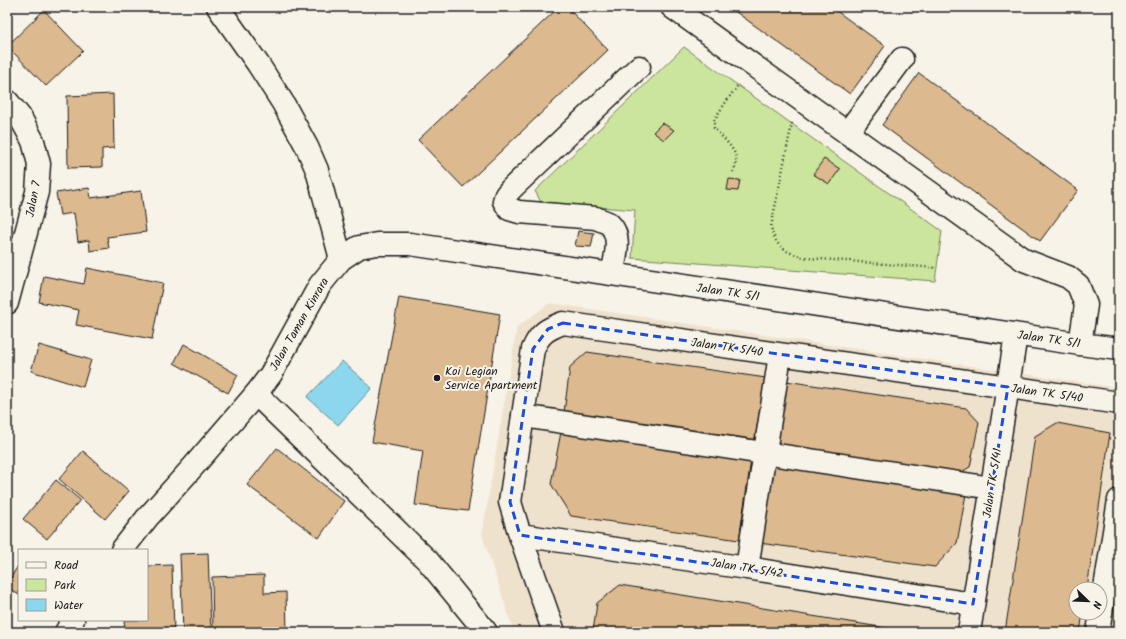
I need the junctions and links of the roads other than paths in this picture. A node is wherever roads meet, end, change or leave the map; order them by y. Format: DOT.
graph roads {
  1 [pos="218,7"];
  2 [pos="672,7"];
  3 [pos="902,59"];
  4 [pos="638,67"];
  5 [pos="7,101"];
  6 [pos="847,133"];
  7 [pos="340,259"];
  8 [pos="612,274"];
  9 [pos="7,303"];
  10 [pos="1016,335"];
  11 [pos="1080,344"];
  12 [pos="1119,349"];
  13 [pos="780,355"];
  14 [pos="1008,387"];
  15 [pos="256,394"];
  16 [pos="1119,403"];
  17 [pos="522,416"];
  18 [pos="765,454"];
  19 [pos="992,488"];
  20 [pos="1119,500"];
  21 [pos="520,535"];
  22 [pos="123,549"];
  23 [pos="747,568"];
  24 [pos="973,604"];
  25 [pos="72,621"];
  26 [pos="66,632"];
  27 [pos="486,632"];
  28 [pos="554,632"];
  29 [pos="969,632"];
  30 [pos="1098,632"];
  1 -- 7 [label="street"];
  2 -- 6 [label="street"];
  3 -- 6 [label="street"];
  4 -- 8 [label="street"];
  5 -- 9 [label="street, Jalan 7"];
  6 -- 11 [label="street"];
  7 -- 8 [label="street, Jalan TK 5/1"];
  7 -- 15 [label="street, Jalan Taman Kinrara"];
  8 -- 10 [label="street, Jalan TK 5/1"];
  10 -- 11 [label="street, Jalan TK 5/1"];
  10 -- 14 [label="street, Jalan TK 5/41"];
  11 -- 12 [label="street, Jalan TK 5/1"];
  13 -- 14 [label="street, Jalan TK 5/40"];
  13 -- 17 [label="street, Jalan TK 5/40"];
  13 -- 18 [label="street"];
  14 -- 16 [label="street, Jalan TK 5/40"];
  14 -- 19 [label="street, Jalan TK 5/41"];
  15 -- 22 [label="street, Jalan Taman Kinrara"];
  15 -- 27 [label="street"];
  17 -- 18 [label="street"];
  17 -- 21 [label="street, Jalan TK 5/40"];
  18 -- 19 [label="street"];
  18 -- 23 [label="street"];
  19 -- 24 [label="street, Jalan TK 5/41"];
  20 -- 30 [label="street"];
  21 -- 23 [label="street, Jalan TK 5/42"];
  21 -- 28 [label="street, Jalan TK 5/40"];
  23 -- 24 [label="street, Jalan TK 5/42"];
  24 -- 29 [label="street, Jalan TK 5/41"];
  25 -- 26 [label="street"];
}
